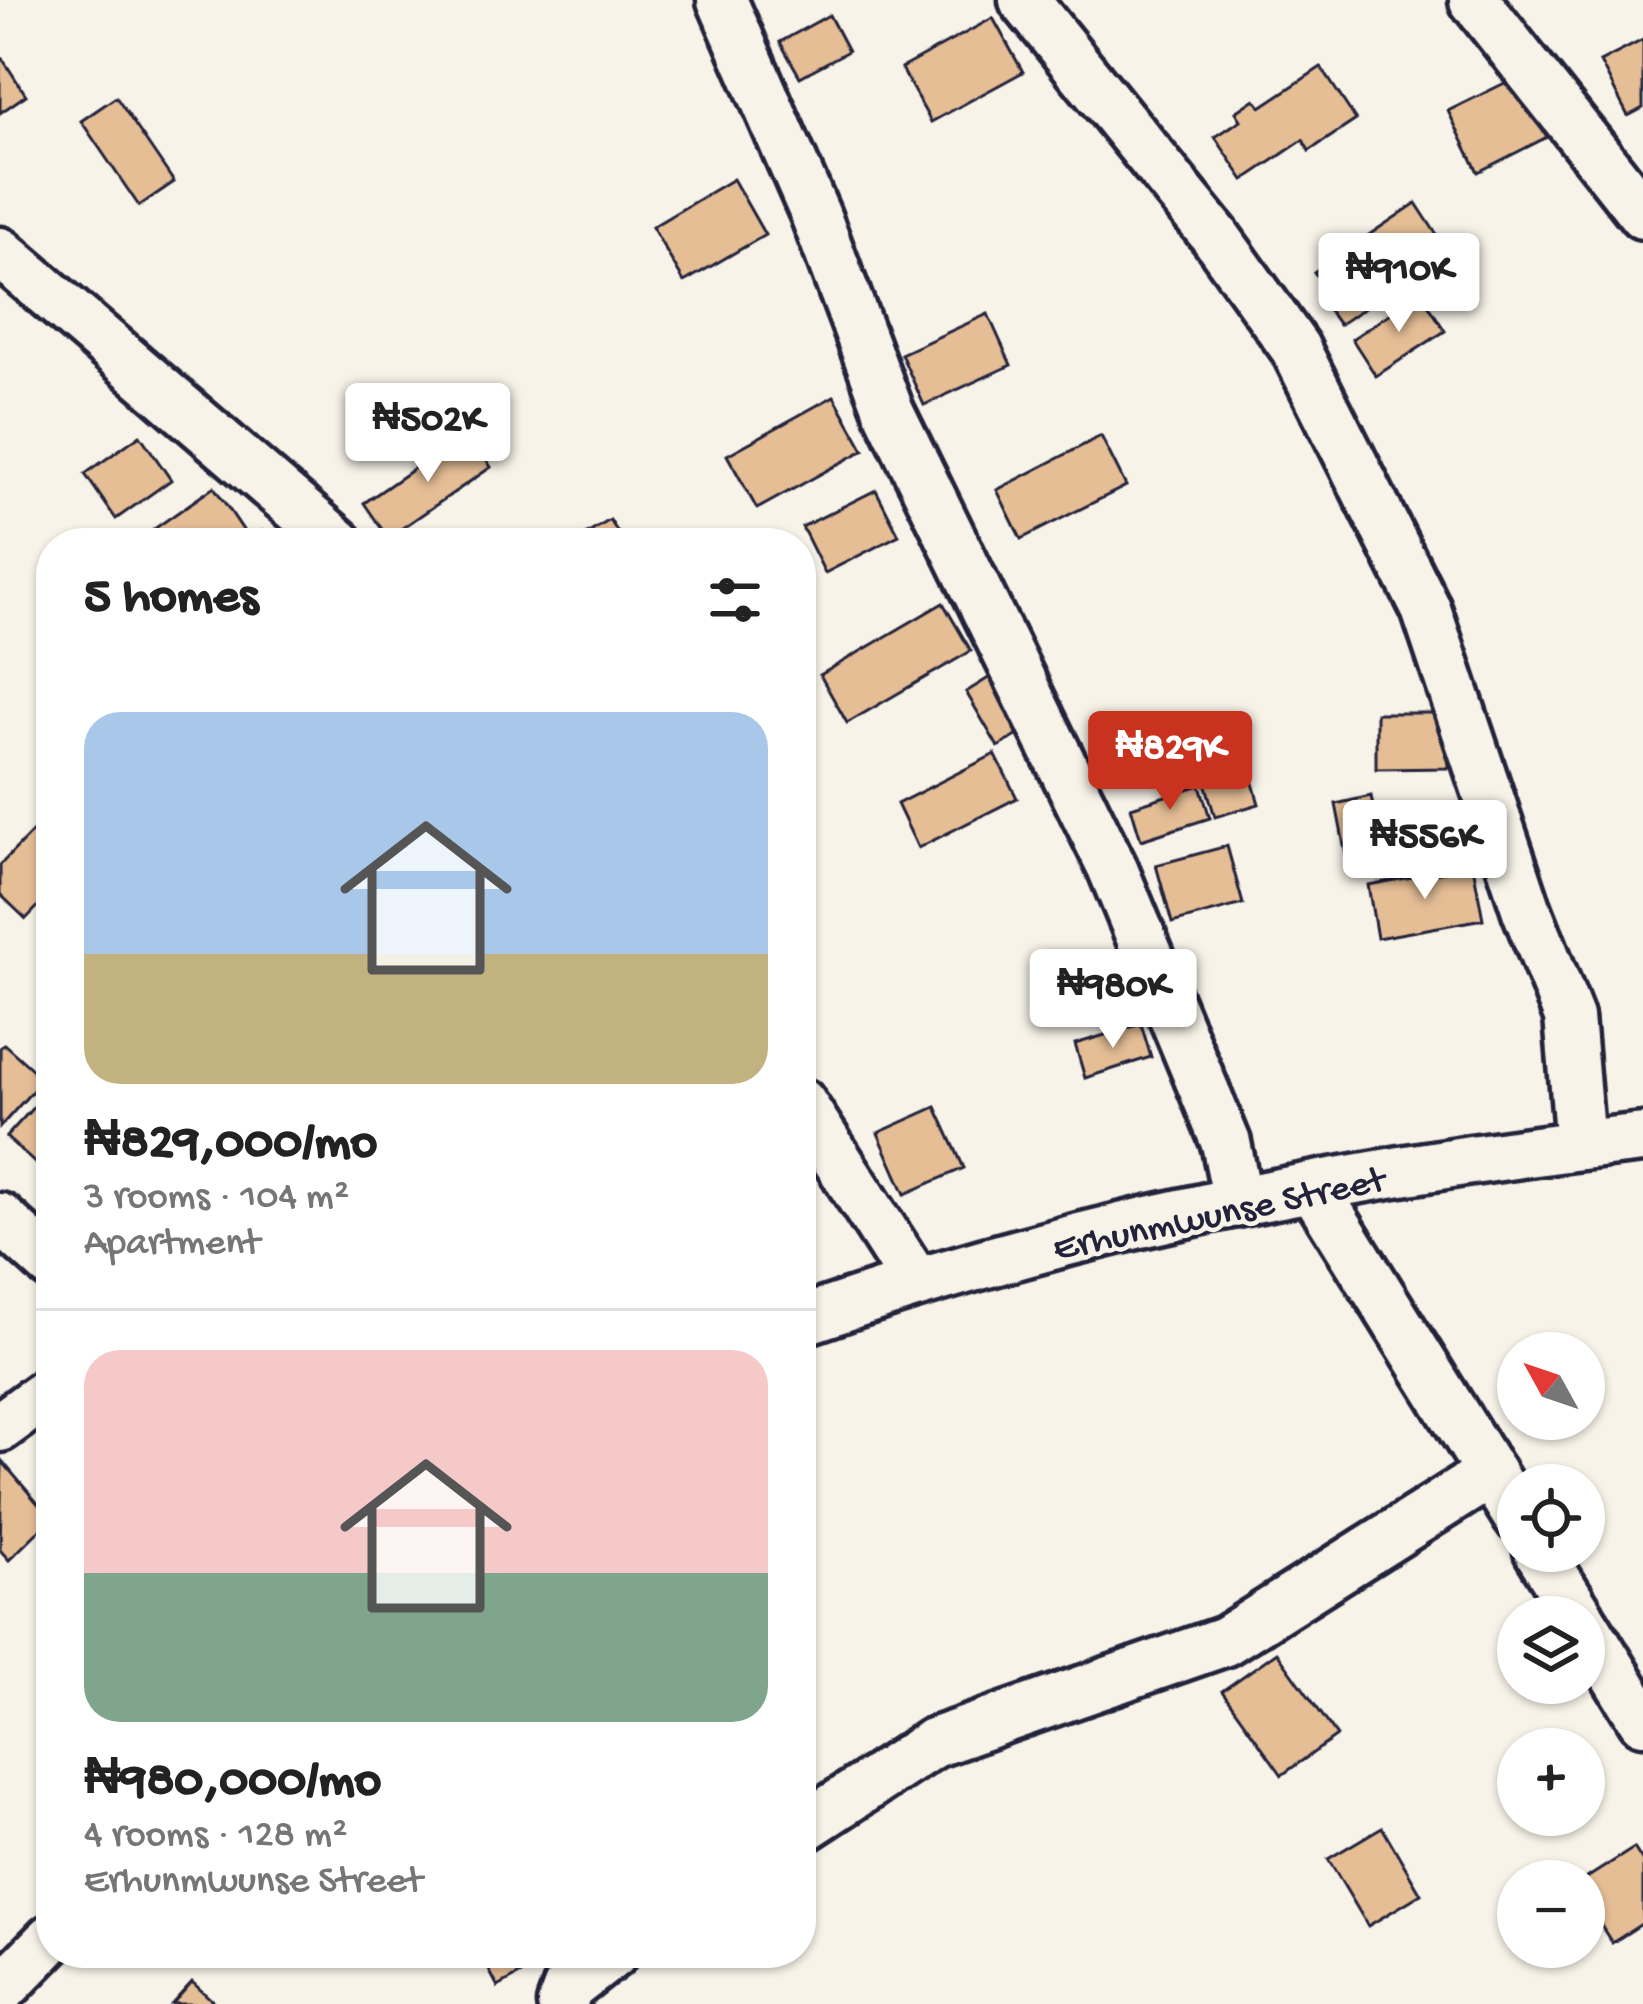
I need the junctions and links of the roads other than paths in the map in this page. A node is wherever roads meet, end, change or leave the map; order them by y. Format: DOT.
graph roads {
  1 [pos="722,0"];
  2 [pos="1024,0"];
  3 [pos="1474,0"];
  4 [pos="1643,214"];
  5 [pos="0,252"];
  6 [pos="321,528"];
  7 [pos="816,1125"];
  8 [pos="1643,1138"];
  9 [pos="1580,1145"];
  10 [pos="1313,1187"];
  11 [pos="1238,1201"];
  12 [pos="0,1218"];
  13 [pos="36,1250"];
  14 [pos="916,1282"];
  15 [pos="816,1316"];
  16 [pos="36,1401"];
  17 [pos="0,1427"];
  18 [pos="1491,1474"];
  19 [pos="1497,1484"];
  20 [pos="1605,1658"];
  21 [pos="1643,1720"];
  22 [pos="816,1819"];
  23 [pos="36,1954"];
  24 [pos="594,1968"];
  25 [pos="0,1991"];
  26 [pos="562,2004"];
  1 -- 11 [label="street"];
  2 -- 9 [label="street"];
  3 -- 4 [label="street"];
  5 -- 6 [label="street"];
  7 -- 14 [label="street"];
  8 -- 9 [label="street, Erhunmwunse Street"];
  9 -- 10 [label="street, Erhunmwunse Street"];
  10 -- 11 [label="street, Erhunmwunse Street"];
  10 -- 18 [label="street"];
  11 -- 14 [label="street, Erhunmwunse Street"];
  12 -- 13 [label="street"];
  14 -- 15 [label="street, Erhunmwunse Street"];
  16 -- 17 [label="street"];
  18 -- 19 [label="street"];
  18 -- 22 [label="street"];
  20 -- 21 [label="street"];
  23 -- 25 [label="street"];
  24 -- 26 [label="street"];
}
